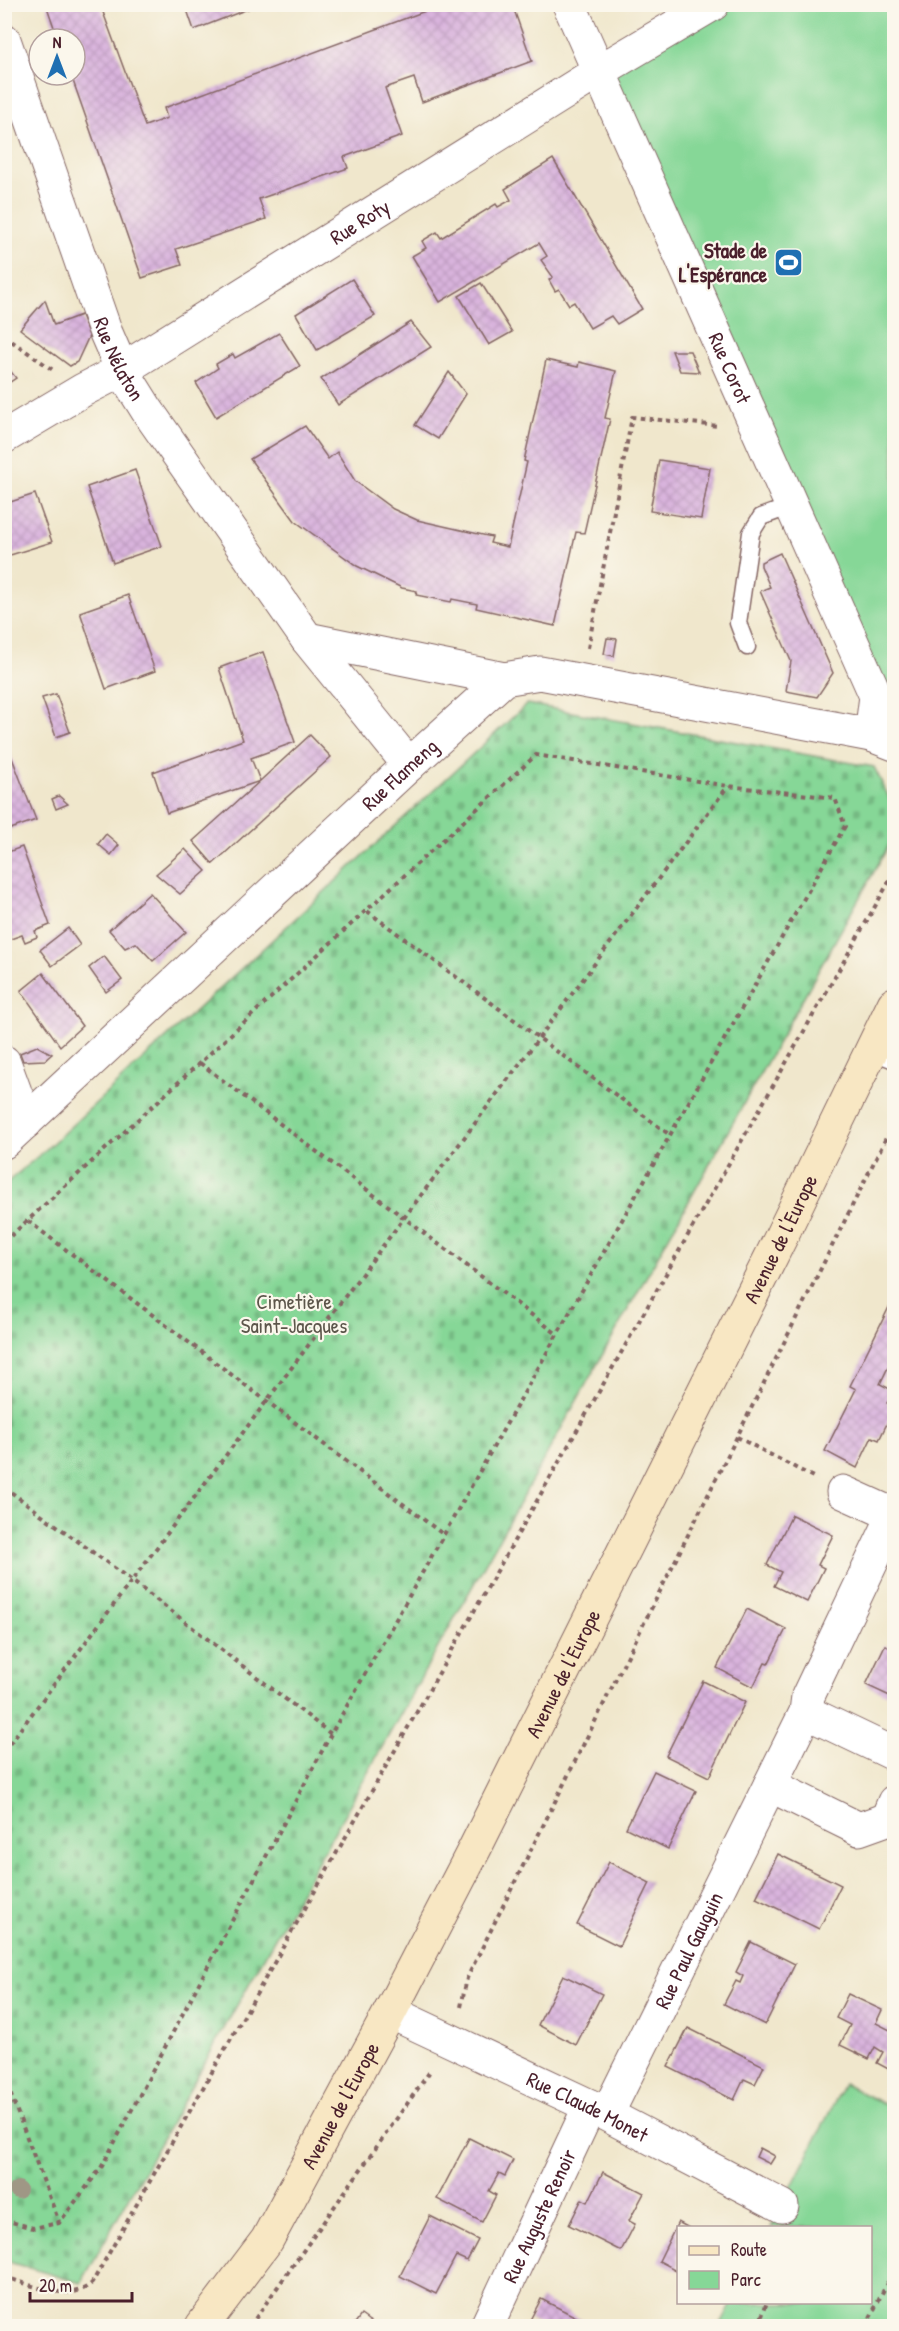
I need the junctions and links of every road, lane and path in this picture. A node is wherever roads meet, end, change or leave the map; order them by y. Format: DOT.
graph roads {
  1 [pos="569,4"];
  2 [pos="714,4"];
  3 [pos="4,40"];
  4 [pos="598,72"];
  5 [pos="4,336"];
  6 [pos="122,370"];
  7 [pos="83,390"];
  8 [pos="752,418"];
  9 [pos="4,437"];
  10 [pos="791,506"];
  11 [pos="307,639"];
  12 [pos="747,647"];
  13 [pos="504,679"];
  14 [pos="581,681"];
  15 [pos="883,739"];
  16 [pos="409,765"];
  17 [pos="728,786"];
  18 [pos="894,873"];
  19 [pos="367,911"];
  20 [pos="894,1004"];
  21 [pos="539,1038"];
  22 [pos="883,1055"];
  23 [pos="4,1062"];
  24 [pos="200,1063"];
  25 [pos="894,1122"];
  26 [pos="15,1132"];
  27 [pos="670,1135"];
  28 [pos="404,1217"];
  29 [pos="28,1221"];
  30 [pos="4,1242"];
  31 [pos="557,1334"];
  32 [pos="267,1401"];
  33 [pos="737,1437"];
  34 [pos="4,1487"];
  35 [pos="843,1492"];
  36 [pos="444,1535"];
  37 [pos="132,1581"];
  38 [pos="806,1712"];
  39 [pos="331,1734"];
  40 [pos="4,1751"];
  41 [pos="894,1754"];
  42 [pos="770,1785"];
  43 [pos="894,1802"];
  44 [pos="390,2012"];
  45 [pos="453,2040"];
  46 [pos="4,2077"];
  47 [pos="599,2110"];
  48 [pos="782,2206"];
  49 [pos="4,2220"];
  50 [pos="59,2223"];
  51 [pos="894,2269"];
  52 [pos="4,2277"];
  53 [pos="765,2304"];
  54 [pos="202,2326"];
  55 [pos="250,2326"];
  56 [pos="487,2326"];
  57 [pos="764,2326"];
  58 [pos="866,2326"];
  1 -- 4 [label="street, Rue Corot"];
  2 -- 4 [label="street, Rue Roty"];
  3 -- 6 [label="street, Rue Nélaton"];
  4 -- 6 [label="street, Rue Roty"];
  4 -- 8 [label="street, Rue Corot"];
  5 -- 7 [label="path"];
  6 -- 7 [label="street, Rue Roty"];
  6 -- 11 [label="street, Rue Nélaton"];
  7 -- 9 [label="street, Rue Roty"];
  8 -- 10 [label="street, Rue Corot"];
  8 -- 14 [label="path"];
  10 -- 12 [label="lane"];
  10 -- 15 [label="street, Rue Corot"];
  11 -- 13 [label="street"];
  11 -- 16 [label="street, Rue Nélaton"];
  13 -- 14 [label="street"];
  13 -- 16 [label="street, Rue Flameng"];
  14 -- 15 [label="street"];
  16 -- 26 [label="street, Rue Flameng"];
  17 -- 19 [label="path"];
  17 -- 21 [label="path"];
  17 -- 27 [label="path"];
  18 -- 52 [label="path"];
  19 -- 21 [label="path"];
  19 -- 24 [label="path"];
  20 -- 22 [label="main road, Avenue de l'Europe"];
  21 -- 27 [label="path"];
  21 -- 28 [label="path"];
  22 -- 44 [label="main road, Avenue de l'Europe"];
  23 -- 26 [label="street"];
  24 -- 28 [label="path"];
  24 -- 29 [label="path"];
  25 -- 33 [label="path"];
  27 -- 31 [label="path"];
  28 -- 31 [label="path"];
  28 -- 32 [label="path"];
  29 -- 30 [label="path"];
  29 -- 32 [label="path"];
  31 -- 36 [label="path"];
  32 -- 36 [label="path"];
  32 -- 37 [label="path"];
  33 -- 35 [label="path"];
  33 -- 45 [label="path"];
  34 -- 37 [label="path"];
  35 -- 38 [label="street, Rue Paul Gauguin"];
  36 -- 39 [label="path"];
  37 -- 39 [label="path"];
  37 -- 40 [label="path"];
  38 -- 41 [label="street"];
  38 -- 42 [label="street, Rue Paul Gauguin"];
  39 -- 50 [label="path"];
  42 -- 43 [label="street"];
  42 -- 47 [label="street, Rue Paul Gauguin"];
  44 -- 45 [label="street, Rue Claude Monet"];
  44 -- 54 [label="main road, Avenue de l'Europe"];
  45 -- 47 [label="street, Rue Claude Monet"];
  45 -- 55 [label="path"];
  46 -- 50 [label="path"];
  47 -- 48 [label="street, Rue Claude Monet"];
  47 -- 56 [label="street, Rue Auguste Renoir"];
  49 -- 50 [label="path"];
  51 -- 58 [label="path"];
  53 -- 57 [label="path"];
}
